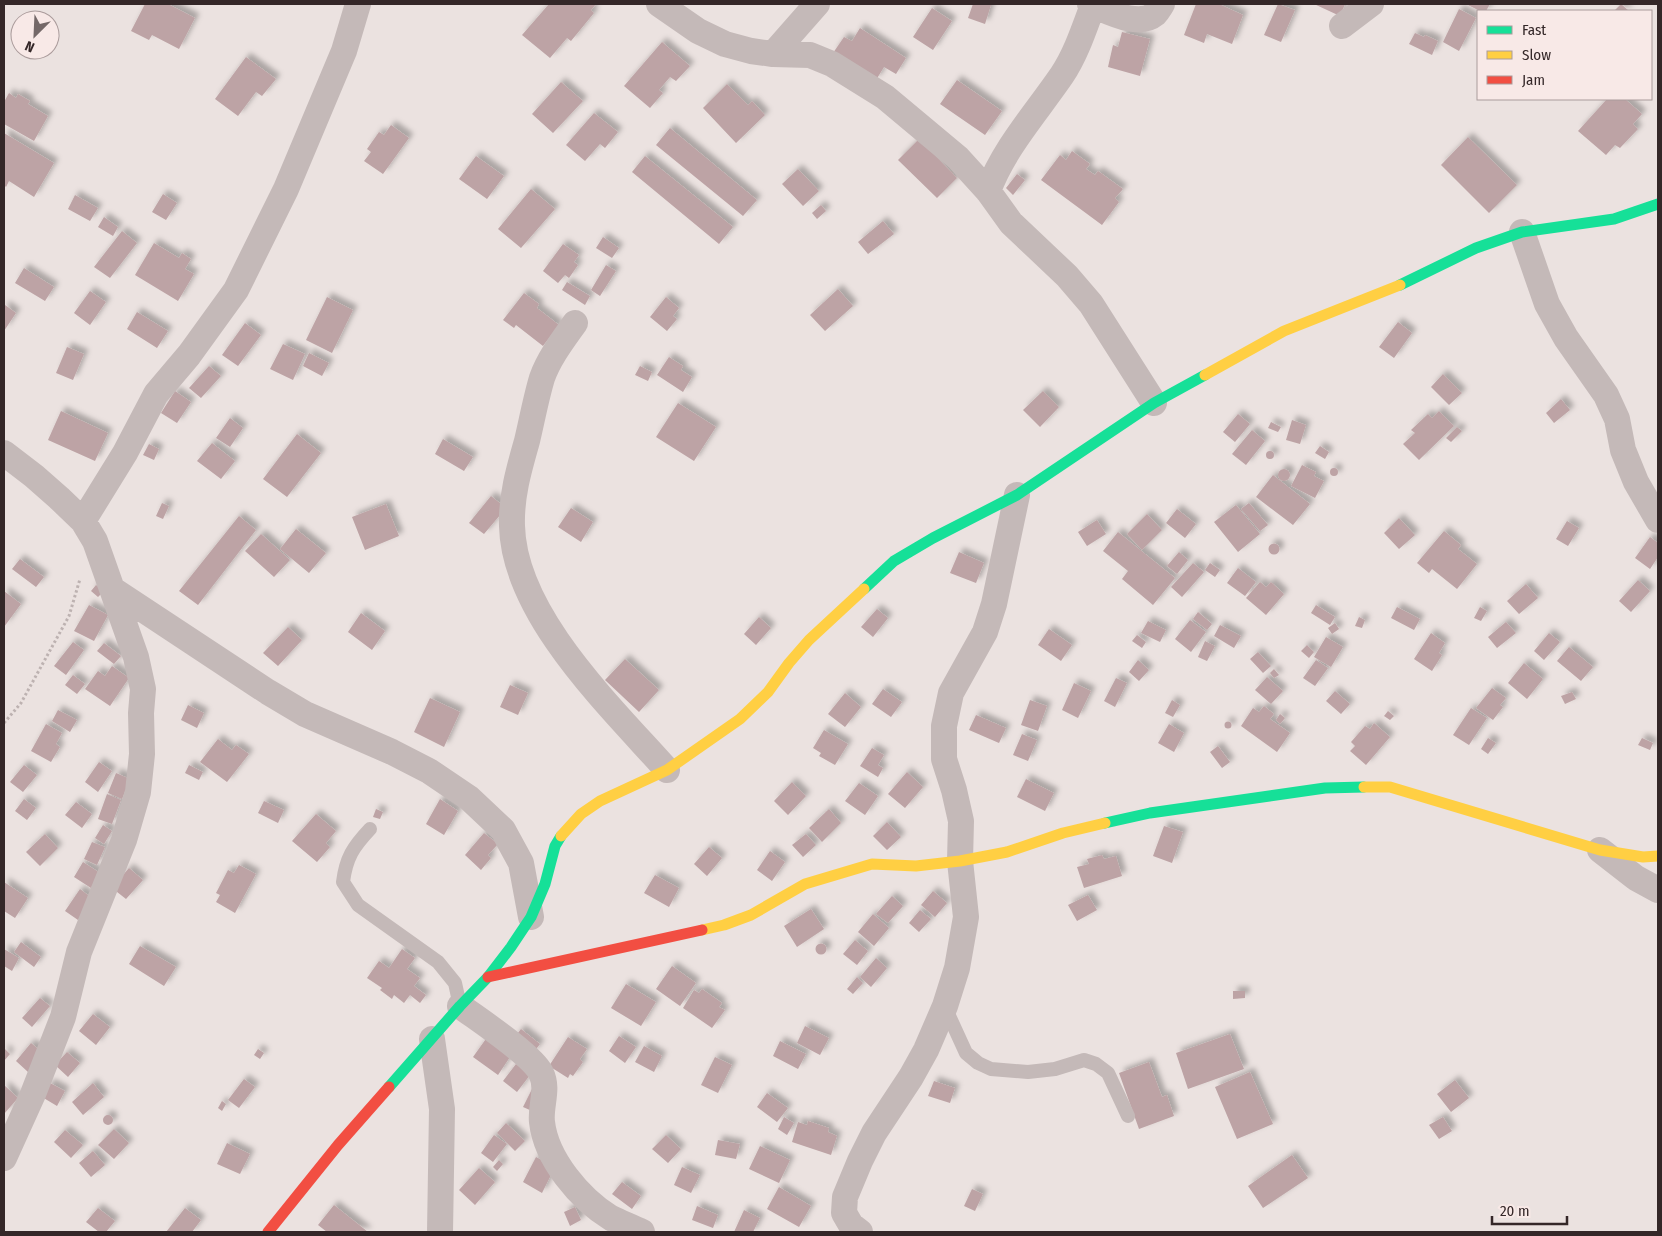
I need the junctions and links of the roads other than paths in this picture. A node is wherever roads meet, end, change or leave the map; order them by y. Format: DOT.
graph roads {
  1 [pos="358,4"];
  2 [pos="659,4"];
  3 [pos="817,4"];
  4 [pos="1092,4"];
  5 [pos="1162,4"];
  6 [pos="1371,4"];
  7 [pos="1342,26"];
  8 [pos="773,54"];
  9 [pos="988,191"];
  10 [pos="1658,204"];
  11 [pos="1522,232"];
  12 [pos="575,323"];
  13 [pos="1154,403"];
  14 [pos="4,453"];
  15 [pos="1017,494"];
  16 [pos="1658,520"];
  17 [pos="89,531"];
  18 [pos="112,590"];
  19 [pos="667,770"];
  20 [pos="370,829"];
  21 [pos="1600,850"];
  22 [pos="1658,856"];
  23 [pos="960,861"];
  24 [pos="1658,890"];
  25 [pos="531,917"];
  26 [pos="488,977"];
  27 [pos="460,1006"];
  28 [pos="945,1006"];
  29 [pos="432,1039"];
  30 [pos="1128,1116"];
  31 [pos="4,1158"];
  32 [pos="847,1230"];
  33 [pos="268,1232"];
  34 [pos="440,1232"];
  35 [pos="642,1232"];
  1 -- 17 [label="street"];
  2 -- 8 [label="street"];
  3 -- 8 [label="street"];
  4 -- 5 [label="street"];
  4 -- 9 [label="street"];
  6 -- 7 [label="street"];
  8 -- 9 [label="street"];
  9 -- 13 [label="street"];
  10 -- 11 [label="street"];
  11 -- 13 [label="street"];
  11 -- 16 [label="street"];
  12 -- 19 [label="street"];
  13 -- 15 [label="street"];
  14 -- 17 [label="street"];
  15 -- 19 [label="street"];
  15 -- 23 [label="street"];
  17 -- 18 [label="street"];
  18 -- 25 [label="street"];
  18 -- 31 [label="street"];
  19 -- 25 [label="street"];
  20 -- 27 [label="lane"];
  21 -- 22 [label="street"];
  21 -- 23 [label="street"];
  21 -- 24 [label="street"];
  23 -- 26 [label="street"];
  23 -- 28 [label="street"];
  25 -- 26 [label="street"];
  26 -- 27 [label="street"];
  27 -- 29 [label="street"];
  27 -- 35 [label="street"];
  28 -- 30 [label="lane"];
  28 -- 32 [label="street"];
  29 -- 33 [label="street"];
  29 -- 34 [label="street"];
}
